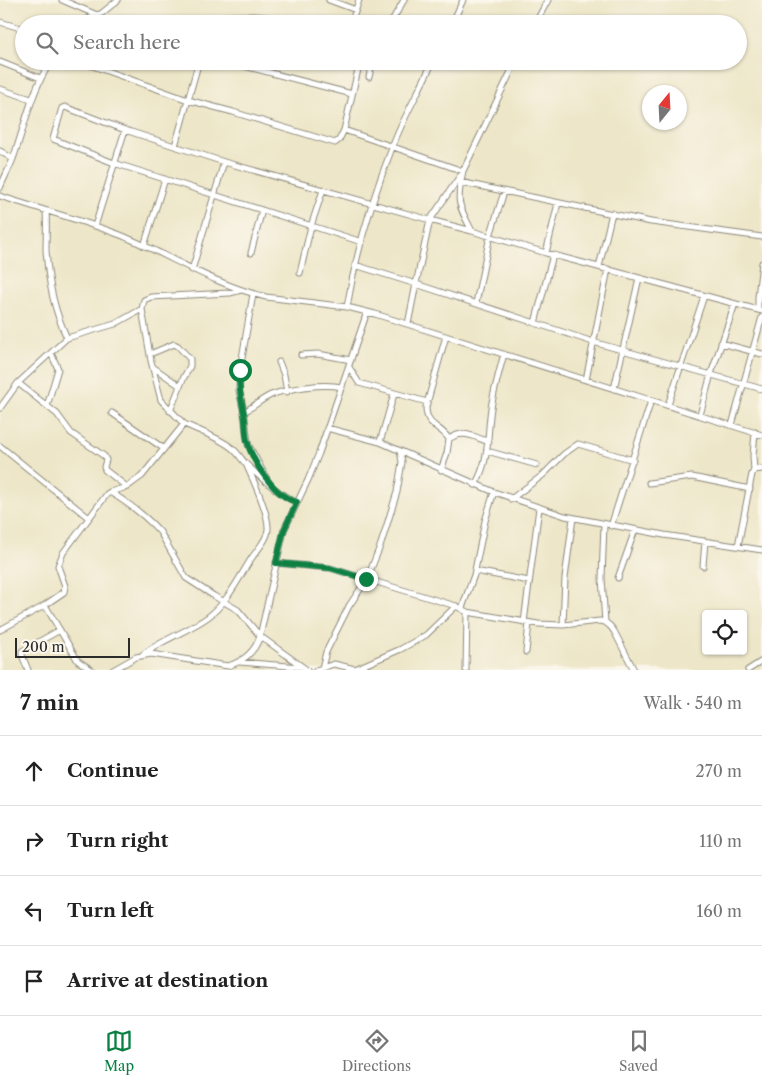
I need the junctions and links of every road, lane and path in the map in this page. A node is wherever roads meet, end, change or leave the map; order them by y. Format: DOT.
graph roads {
  1 [pos="62,0"];
  2 [pos="118,0"];
  3 [pos="329,0"];
  4 [pos="359,0"];
  5 [pos="404,0"];
  6 [pos="464,0"];
  7 [pos="548,0"];
  8 [pos="356,10"];
  9 [pos="95,15"];
  10 [pos="98,15"];
  11 [pos="354,15"];
  12 [pos="395,15"];
  13 [pos="456,15"];
  14 [pos="540,15"];
  15 [pos="0,22"];
  16 [pos="15,27"];
  17 [pos="0,62"];
  18 [pos="15,68"];
  19 [pos="20,70"];
  20 [pos="45,70"];
  21 [pos="104,70"];
  22 [pos="196,70"];
  23 [pos="260,70"];
  24 [pos="358,70"];
  25 [pos="371,70"];
  26 [pos="430,70"];
  27 [pos="512,70"];
  28 [pos="369,77"];
  29 [pos="40,78"];
  30 [pos="0,89"];
  31 [pos="352,94"];
  32 [pos="32,99"];
  33 [pos="188,100"];
  34 [pos="125,130"];
  35 [pos="344,130"];
  36 [pos="175,146"];
  37 [pos="392,147"];
  38 [pos="0,151"];
  39 [pos="13,159"];
  40 [pos="224,162"];
  41 [pos="114,163"];
  42 [pos="462,172"];
  43 [pos="165,179"];
  44 [pos="460,182"];
  45 [pos="0,188"];
  46 [pos="324,190"];
  47 [pos="504,192"];
  48 [pos="214,194"];
  49 [pos="0,196"];
  50 [pos="373,203"];
  51 [pos="558,204"];
  52 [pos="45,210"];
  53 [pos="262,210"];
  54 [pos="612,213"];
  55 [pos="430,220"];
  56 [pos="95,226"];
  57 [pos="311,226"];
  58 [pos="472,231"];
  59 [pos="490,236"];
  60 [pos="762,237"];
  61 [pos="362,242"];
  62 [pos="144,246"];
  63 [pos="251,253"];
  64 [pos="546,253"];
  65 [pos="553,255"];
  66 [pos="762,263"];
  67 [pos="355,265"];
  68 [pos="599,267"];
  69 [pos="608,269"];
  70 [pos="192,270"];
  71 [pos="300,273"];
  72 [pos="639,278"];
  73 [pos="416,284"];
  74 [pos="240,290"];
  75 [pos="253,294"];
  76 [pos="704,296"];
  77 [pos="476,303"];
  78 [pos="735,304"];
  79 [pos="347,307"];
  80 [pos="142,309"];
  81 [pos="760,310"];
  82 [pos="366,312"];
  83 [pos="762,317"];
  84 [pos="535,323"];
  85 [pos="408,324"];
  86 [pos="446,336"];
  87 [pos="67,338"];
  88 [pos="593,342"];
  89 [pos="721,342"];
  90 [pos="623,350"];
  91 [pos="752,351"];
  92 [pos="51,353"];
  93 [pos="150,354"];
  94 [pos="504,354"];
  95 [pos="762,354"];
  96 [pos="301,355"];
  97 [pos="351,360"];
  98 [pos="279,362"];
  99 [pos="681,366"];
  100 [pos="152,367"];
  101 [pos="348,367"];
  102 [pos="711,374"];
  103 [pos="586,380"];
  104 [pos="18,383"];
  105 [pos="743,383"];
  106 [pos="180,386"];
  107 [pos="342,387"];
  108 [pos="614,389"];
  109 [pos="762,389"];
  110 [pos="286,392"];
  111 [pos="394,394"];
  112 [pos="652,401"];
  113 [pos="427,402"];
  114 [pos="47,406"];
  115 [pos="668,406"];
  116 [pos="0,408"];
  117 [pos="170,411"];
  118 [pos="244,412"];
  119 [pos="112,413"];
  120 [pos="700,415"];
  121 [pos="184,424"];
  122 [pos="732,425"];
  123 [pos="328,428"];
  124 [pos="754,432"];
  125 [pos="762,435"];
  126 [pos="449,439"];
  127 [pos="380,442"];
  128 [pos="489,442"];
  129 [pos="0,446"];
  130 [pos="163,448"];
  131 [pos="400,451"];
  132 [pos="487,451"];
  133 [pos="633,460"];
  134 [pos="246,464"];
  135 [pos="537,465"];
  136 [pos="762,469"];
  137 [pos="440,470"];
  138 [pos="754,470"];
  139 [pos="269,483"];
  140 [pos="649,483"];
  141 [pos="476,485"];
  142 [pos="127,487"];
  143 [pos="750,489"];
  144 [pos="110,492"];
  145 [pos="494,492"];
  146 [pos="511,499"];
  147 [pos="297,502"];
  148 [pos="539,508"];
  149 [pos="89,518"];
  150 [pos="573,518"];
  151 [pos="604,524"];
  152 [pos="611,526"];
  153 [pos="635,530"];
  154 [pos="705,541"];
  155 [pos="738,546"];
  156 [pos="762,550"];
  157 [pos="276,563"];
  158 [pos="703,566"];
  159 [pos="475,571"];
  160 [pos="618,578"];
  161 [pos="366,579"];
  162 [pos="529,582"];
  163 [pos="222,602"];
  164 [pos="46,604"];
  165 [pos="456,606"];
  166 [pos="462,608"];
  167 [pos="467,612"];
  168 [pos="526,622"];
  169 [pos="605,622"];
  170 [pos="563,625"];
  171 [pos="0,630"];
  172 [pos="60,630"];
  173 [pos="260,636"];
  174 [pos="526,652"];
  175 [pos="142,656"];
  176 [pos="762,661"];
  177 [pos="239,662"];
  178 [pos="305,668"];
  179 [pos="319,669"];
  180 [pos="28,670"];
  181 [pos="92,670"];
  182 [pos="113,670"];
  183 [pos="466,670"];
  184 [pos="634,670"];
  185 [pos="748,670"];
  1 -- 9 [label="street"];
  2 -- 10 [label="street"];
  3 -- 8 [label="street"];
  4 -- 8 [label="street"];
  5 -- 12 [label="street"];
  6 -- 13 [label="street"];
  7 -- 14 [label="street"];
  8 -- 11 [label="street"];
  15 -- 16 [label="street"];
  17 -- 18 [label="street"];
  19 -- 29 [label="street"];
  20 -- 29 [label="street"];
  21 -- 33 [label="street"];
  22 -- 33 [label="street"];
  23 -- 31 [label="street"];
  24 -- 31 [label="street"];
  25 -- 28 [label="street"];
  26 -- 37 [label="street"];
  27 -- 42 [label="street"];
  29 -- 32 [label="street"];
  30 -- 32 [label="street"];
  31 -- 35 [label="street"];
  32 -- 39 [label="street"];
  33 -- 35 [label="street"];
  33 -- 36 [label="street"];
  34 -- 36 [label="street"];
  34 -- 41 [label="street"];
  34 -- 41 [label="street"];
  35 -- 37 [label="street"];
  36 -- 40 [label="street"];
  37 -- 42 [label="street"];
  37 -- 50 [label="street"];
  38 -- 39 [label="street"];
  39 -- 45 [label="street"];
  40 -- 46 [label="street"];
  40 -- 48 [label="street"];
  41 -- 43 [label="street"];
  41 -- 56 [label="street"];
  42 -- 44 [label="street"];
  42 -- 55 [label="street"];
  43 -- 48 [label="street"];
  43 -- 62 [label="street"];
  44 -- 47 [label="street"];
  44 -- 58 [label="street"];
  46 -- 50 [label="street"];
  46 -- 57 [label="street"];
  47 -- 51 [label="street"];
  47 -- 59 [label="street"];
  48 -- 53 [label="street"];
  48 -- 70 [label="street"];
  49 -- 52 [label="street"];
  50 -- 55 [label="street"];
  50 -- 61 [label="street"];
  51 -- 54 [label="street"];
  51 -- 64 [label="street"];
  52 -- 56 [label="street"];
  52 -- 87 [label="street"];
  53 -- 57 [label="street"];
  53 -- 63 [label="street"];
  54 -- 60 [label="street"];
  54 -- 68 [label="street"];
  55 -- 58 [label="street"];
  55 -- 73 [label="street"];
  56 -- 62 [label="street"];
  57 -- 61 [label="street"];
  57 -- 71 [label="street"];
  58 -- 59 [label="street"];
  59 -- 64 [label="street"];
  59 -- 77 [label="street"];
  61 -- 67 [label="street"];
  62 -- 70 [label="street"];
  64 -- 65 [label="street"];
  65 -- 68 [label="street"];
  65 -- 84 [label="street"];
  66 -- 81 [label="street"];
  67 -- 73 [label="street"];
  67 -- 79 [label="street"];
  68 -- 69 [label="street"];
  69 -- 72 [label="street"];
  69 -- 88 [label="street"];
  70 -- 74 [label="street"];
  72 -- 76 [label="street"];
  72 -- 90 [label="street"];
  73 -- 77 [label="street"];
  73 -- 85 [label="street"];
  74 -- 75 [label="street"];
  74 -- 80 [label="street"];
  75 -- 79 [label="street"];
  75 -- 118 [label="street"];
  76 -- 78 [label="street"];
  76 -- 99 [label="street"];
  77 -- 84 [label="street"];
  78 -- 81 [label="street"];
  78 -- 89 [label="street"];
  79 -- 82 [label="street"];
  80 -- 87 [label="street"];
  80 -- 93 [label="street"];
  82 -- 85 [label="street"];
  82 -- 97 [label="street"];
  83 -- 91 [label="street"];
  84 -- 88 [label="street"];
  85 -- 86 [label="street"];
  86 -- 94 [label="street"];
  86 -- 113 [label="street"];
  87 -- 92 [label="street"];
  88 -- 90 [label="street"];
  88 -- 103 [label="street"];
  89 -- 91 [label="street"];
  89 -- 102 [label="street"];
  90 -- 99 [label="street"];
  90 -- 108 [label="street"];
  91 -- 95 [label="street"];
  91 -- 105 [label="street"];
  92 -- 104 [label="street"];
  92 -- 114 [label="street"];
  93 -- 100 [label="street"];
  93 -- 106 [label="street"];
  94 -- 103 [label="street"];
  94 -- 128 [label="street"];
  96 -- 97 [label="street"];
  97 -- 101 [label="street"];
  98 -- 110 [label="street"];
  99 -- 102 [label="street"];
  99 -- 115 [label="street"];
  100 -- 106 [label="street"];
  100 -- 117 [label="street"];
  101 -- 107 [label="street"];
  101 -- 111 [label="street"];
  102 -- 105 [label="street"];
  102 -- 120 [label="street"];
  103 -- 108 [label="street"];
  104 -- 114 [label="street"];
  104 -- 116 [label="street"];
  105 -- 109 [label="street"];
  105 -- 122 [label="street"];
  106 -- 117 [label="street"];
  107 -- 110 [label="street"];
  107 -- 123 [label="street"];
  108 -- 112 [label="street"];
  110 -- 118 [label="street"];
  111 -- 113 [label="street"];
  111 -- 127 [label="street"];
  112 -- 115 [label="street"];
  112 -- 133 [label="street"];
  113 -- 126 [label="street"];
  114 -- 142 [label="street"];
  115 -- 120 [label="street"];
  117 -- 121 [label="street"];
  118 -- 139 [label="street"];
  119 -- 130 [label="street"];
  120 -- 122 [label="street"];
  121 -- 130 [label="street"];
  121 -- 134 [label="street"];
  122 -- 124 [label="street"];
  123 -- 127 [label="street"];
  123 -- 147 [label="street"];
  124 -- 125 [label="street"];
  124 -- 138 [label="street"];
  126 -- 128 [label="street"];
  126 -- 137 [label="street"];
  127 -- 131 [label="street"];
  128 -- 132 [label="street"];
  129 -- 149 [label="street"];
  130 -- 142 [label="street"];
  131 -- 137 [label="street"];
  131 -- 161 [label="street"];
  132 -- 135 [label="street"];
  132 -- 141 [label="street"];
  133 -- 146 [label="street"];
  133 -- 152 [label="street"];
  134 -- 139 [label="street"];
  134 -- 163 [label="street"];
  136 -- 138 [label="street"];
  137 -- 141 [label="street"];
  138 -- 143 [label="street"];
  139 -- 147 [label="street"];
  140 -- 143 [label="street"];
  141 -- 145 [label="street"];
  142 -- 144 [label="street"];
  143 -- 155 [label="street"];
  144 -- 149 [label="street"];
  144 -- 163 [label="street"];
  145 -- 146 [label="street"];
  145 -- 159 [label="street"];
  146 -- 148 [label="street"];
  147 -- 157 [label="street"];
  148 -- 150 [label="street"];
  148 -- 162 [label="street"];
  149 -- 164 [label="street"];
  150 -- 151 [label="street"];
  150 -- 170 [label="street"];
  151 -- 152 [label="street"];
  151 -- 169 [label="street"];
  152 -- 153 [label="street"];
  153 -- 154 [label="street"];
  153 -- 160 [label="street"];
  154 -- 155 [label="street"];
  154 -- 158 [label="street"];
  155 -- 156 [label="street"];
  157 -- 161 [label="street"];
  157 -- 173 [label="street"];
  159 -- 162 [label="street"];
  159 -- 166 [label="street"];
  161 -- 165 [label="street"];
  161 -- 179 [label="street"];
  162 -- 168 [label="street"];
  163 -- 173 [label="street"];
  163 -- 175 [label="street"];
  164 -- 171 [label="street"];
  164 -- 172 [label="street"];
  165 -- 166 [label="street"];
  165 -- 179 [label="street"];
  166 -- 167 [label="street"];
  167 -- 168 [label="street"];
  167 -- 183 [label="street"];
  168 -- 170 [label="street"];
  168 -- 174 [label="street"];
  169 -- 170 [label="street"];
  169 -- 184 [label="street"];
  172 -- 180 [label="street"];
  172 -- 181 [label="street"];
  173 -- 177 [label="street"];
  173 -- 178 [label="street"];
  175 -- 177 [label="street"];
  175 -- 182 [label="street"];
  176 -- 185 [label="street"];
  177 -- 178 [label="street"];
}
